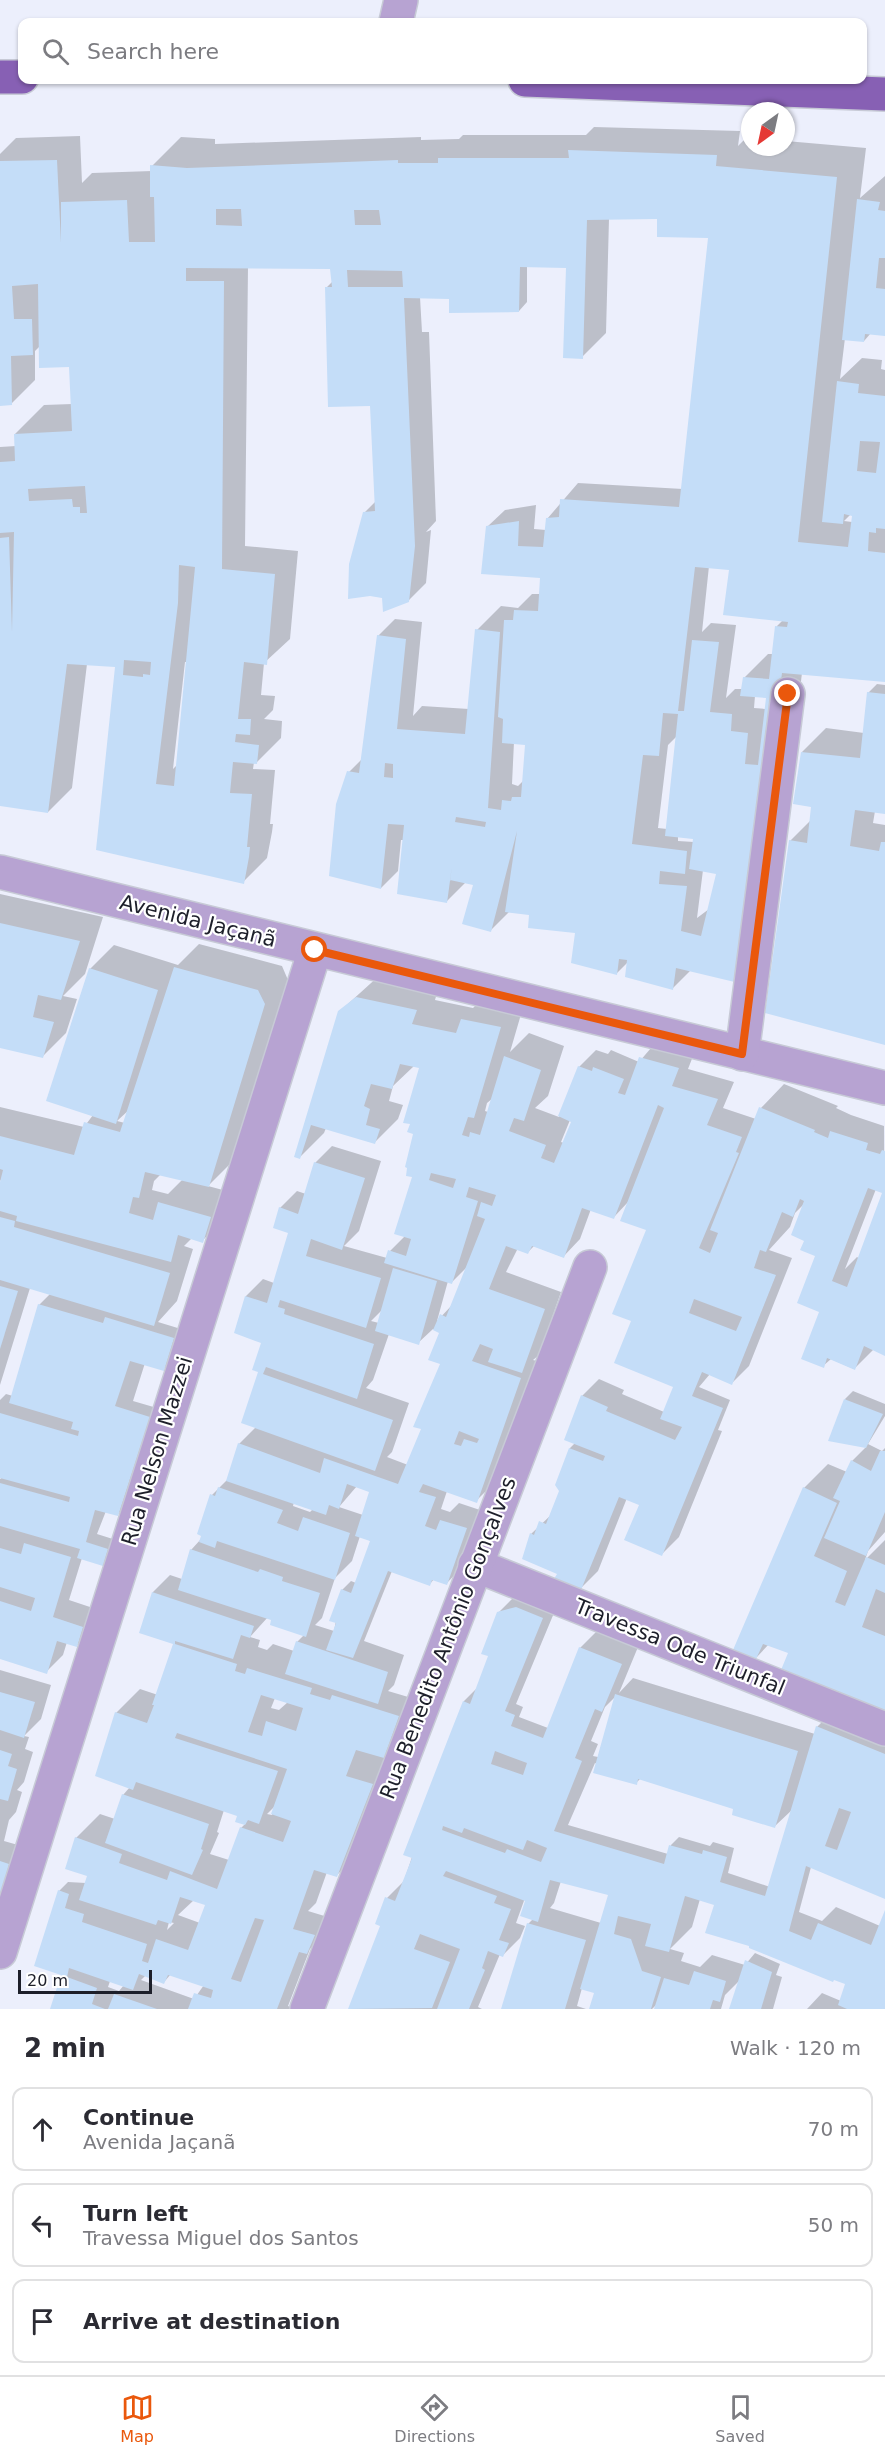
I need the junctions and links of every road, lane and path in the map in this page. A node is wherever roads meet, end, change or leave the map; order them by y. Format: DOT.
graph roads {
  1 [pos="400,0"];
  2 [pos="397,18"];
  3 [pos="0,77"];
  4 [pos="18,77"];
  5 [pos="628,84"];
  6 [pos="885,94"];
  7 [pos="788,694"];
  8 [pos="0,872"];
  9 [pos="315,950"];
  10 [pos="742,1054"];
  11 [pos="885,1088"];
  12 [pos="590,1267"];
  13 [pos="475,1565"];
  14 [pos="885,1729"];
  15 [pos="0,1952"];
  16 [pos="307,2009"];
  1 -- 2 [label="street"];
  3 -- 4 [label="main road"];
  5 -- 6 [label="main road"];
  7 -- 10 [label="street"];
  8 -- 9 [label="street, Avenida Jaçanã"];
  9 -- 10 [label="street, Avenida Jaçanã"];
  9 -- 15 [label="street, Rua Nelson Mazzei"];
  10 -- 11 [label="street, Avenida Jaçanã"];
  12 -- 13 [label="street, Rua Benedito Antônio Gonçalves"];
  13 -- 14 [label="street, Travessa Ode Triunfal"];
  13 -- 16 [label="street, Rua Benedito Antônio Gonçalves"];
}
